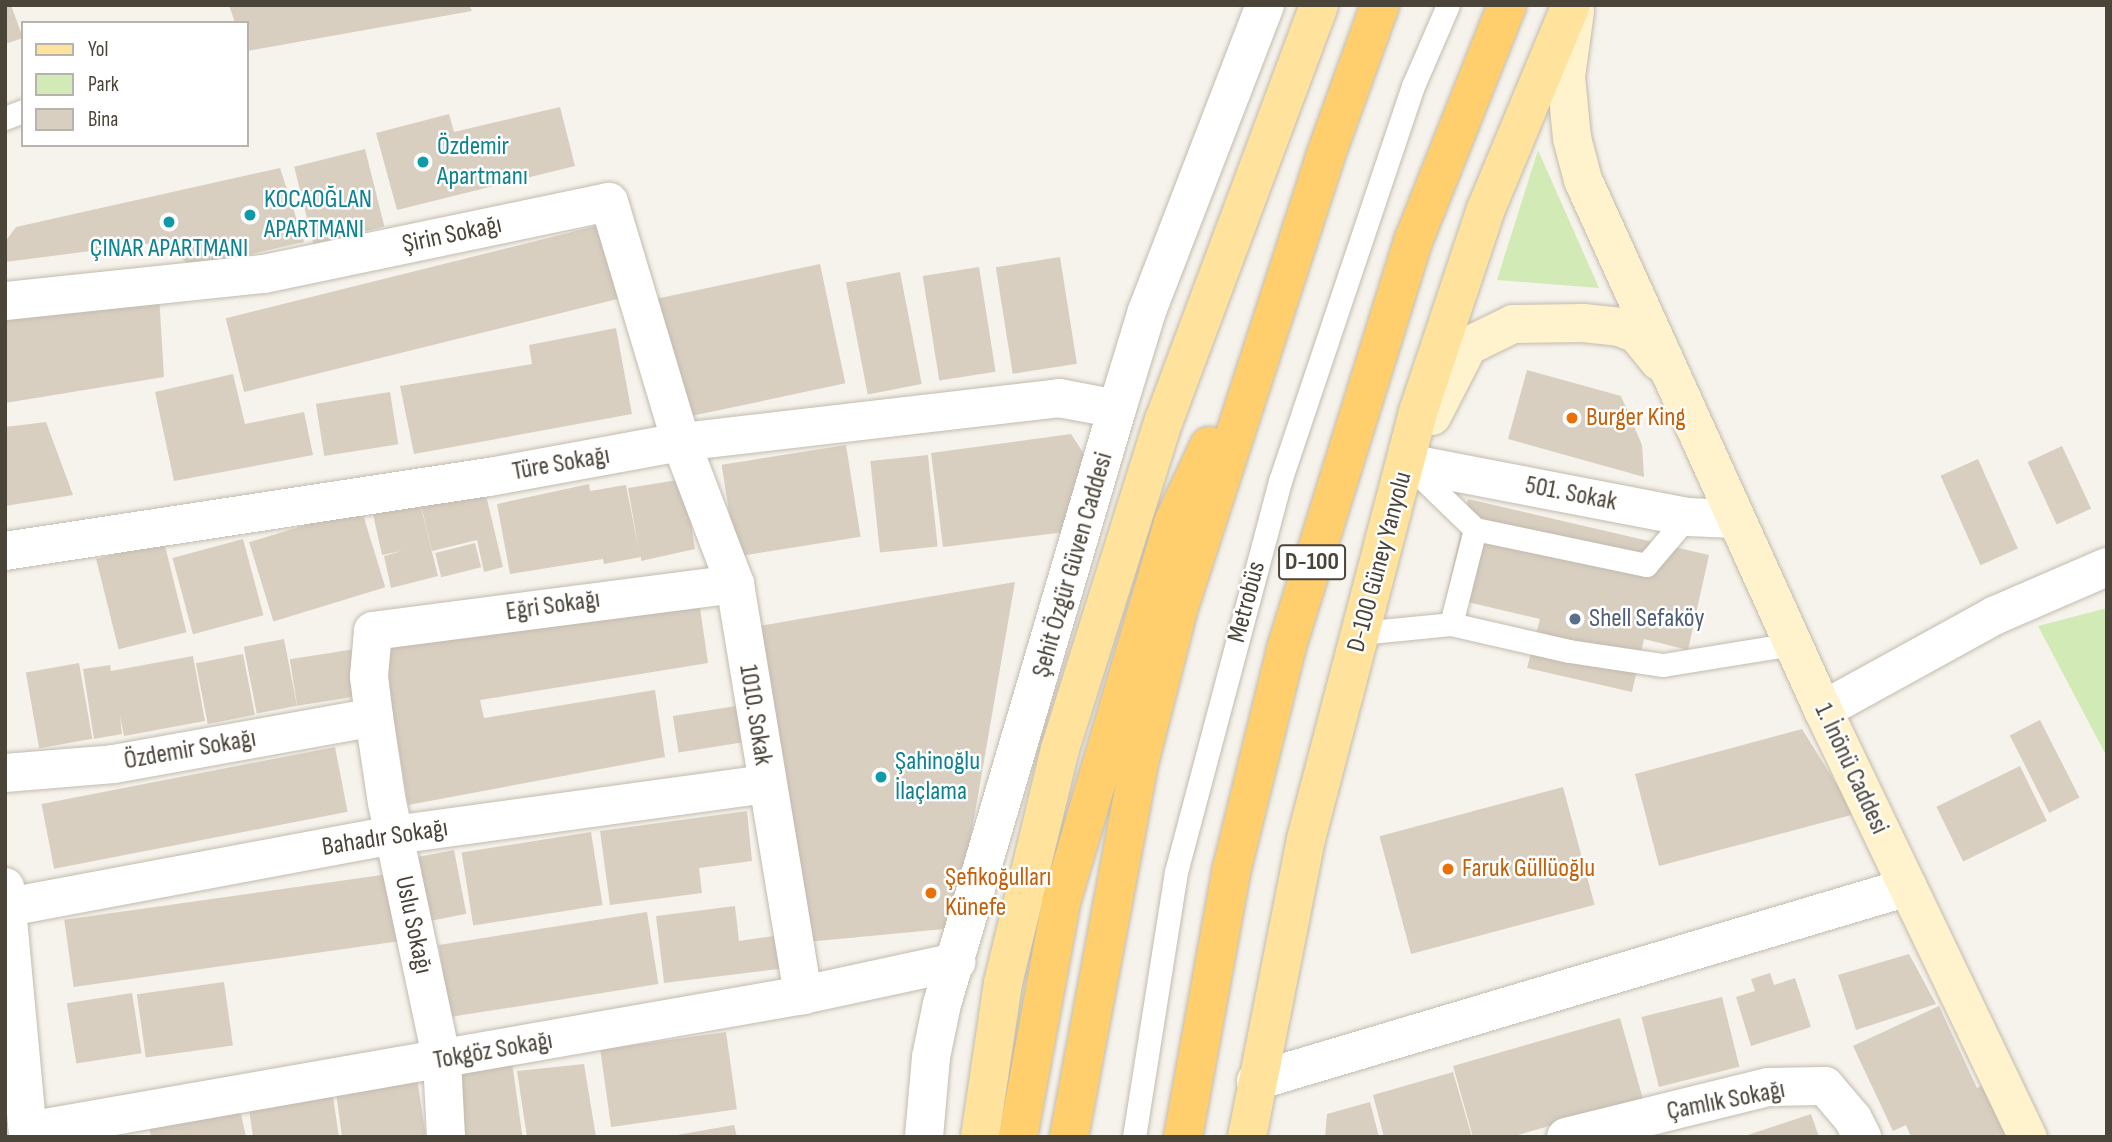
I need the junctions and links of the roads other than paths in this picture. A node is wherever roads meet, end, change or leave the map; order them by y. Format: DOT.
graph roads {
  1 [pos="1265,5"];
  2 [pos="1319,5"];
  3 [pos="1380,5"];
  4 [pos="1448,5"];
  5 [pos="1507,5"];
  6 [pos="1573,5"];
  7 [pos="5,301"];
  8 [pos="1251,379"];
  9 [pos="1682,398"];
  10 [pos="1117,408"];
  11 [pos="681,442"];
  12 [pos="1407,463"];
  13 [pos="1687,517"];
  14 [pos="1736,519"];
  15 [pos="1475,529"];
  16 [pos="5,551"];
  17 [pos="2107,567"];
  18 [pos="735,584"];
  19 [pos="1451,624"];
  20 [pos="373,631"];
  21 [pos="1360,634"];
  22 [pos="1793,644"];
  23 [pos="1823,710"];
  24 [pos="374,717"];
  25 [pos="1024,734"];
  26 [pos="1060,749"];
  27 [pos="5,773"];
  28 [pos="765,783"];
  29 [pos="394,835"];
  30 [pos="1908,887"];
  31 [pos="7,897"];
  32 [pos="956,962"];
  33 [pos="803,995"];
  34 [pos="442,1060"];
  35 [pos="1256,1081"];
  36 [pos="28,1134"];
  37 [pos="446,1137"];
  38 [pos="924,1137"];
  39 [pos="980,1137"];
  40 [pos="1018,1137"];
  41 [pos="1069,1137"];
  42 [pos="1134,1137"];
  43 [pos="1183,1137"];
  44 [pos="1247,1137"];
  45 [pos="1566,1137"];
  46 [pos="1861,1137"];
  47 [pos="2028,1137"];
  1 -- 10 [label="street, Şehit Özgür Güven Caddesi"];
  2 -- 26 [label="main road"];
  3 -- 8 [label="highway"];
  4 -- 42 [label="lane, Metrobüs"];
  5 -- 43 [label="highway, D-100"];
  6 -- 9 [label="main road"];
  6 -- 12 [label="main road, D-100 Güney Yanyolu"];
  7 -- 11 [label="street, Şirin Sokağı"];
  8 -- 40 [label="highway"];
  8 -- 41 [label="highway"];
  9 -- 12 [label="main road"];
  9 -- 14 [label="main road, 1. İnönü Caddesi"];
  10 -- 11 [label="street, Türe Sokağı"];
  10 -- 25 [label="street, Şehit Özgür Güven Caddesi"];
  11 -- 16 [label="street, Türe Sokağı"];
  11 -- 18 [label="street, 1010. Sokak"];
  12 -- 13 [label="street, 501. Sokak"];
  12 -- 15 [label="lane"];
  12 -- 21 [label="main road, D-100 Güney Yanyolu"];
  13 -- 14 [label="street, 501. Sokak"];
  13 -- 15 [label="lane"];
  14 -- 22 [label="main road, 1. İnönü Caddesi"];
  15 -- 19 [label="lane"];
  17 -- 23 [label="street"];
  18 -- 20 [label="street, Eğri Sokağı"];
  18 -- 28 [label="street, 1010. Sokak"];
  19 -- 21 [label="lane"];
  19 -- 22 [label="lane"];
  20 -- 24 [label="street, Uslu Sokağı"];
  21 -- 35 [label="main road, D-100 Güney Yanyolu"];
  22 -- 23 [label="main road, 1. İnönü Caddesi"];
  23 -- 30 [label="main road, 1. İnönü Caddesi"];
  24 -- 27 [label="street, Özdemir Sokağı"];
  24 -- 29 [label="street, Uslu Sokağı"];
  25 -- 26 [label="street"];
  25 -- 32 [label="street, Şehit Özgür Güven Caddesi"];
  26 -- 39 [label="main road"];
  28 -- 29 [label="street, Bahadır Sokağı"];
  28 -- 33 [label="street, 1010. Sokak"];
  29 -- 31 [label="street, Bahadır Sokağı"];
  29 -- 34 [label="street, Uslu Sokağı"];
  30 -- 35 [label="street"];
  30 -- 47 [label="main road, 1. İnönü Caddesi"];
  31 -- 36 [label="street"];
  32 -- 33 [label="street, Tokgöz Sokağı"];
  32 -- 38 [label="street, Şehit Özgür Güven Caddesi"];
  33 -- 34 [label="street, Tokgöz Sokağı"];
  34 -- 36 [label="street, Tokgöz Sokağı"];
  34 -- 37 [label="street, Uslu Sokağı"];
  35 -- 44 [label="main road, D-100 Güney Yanyolu"];
  45 -- 46 [label="street, Çamlık Sokağı"];
}
